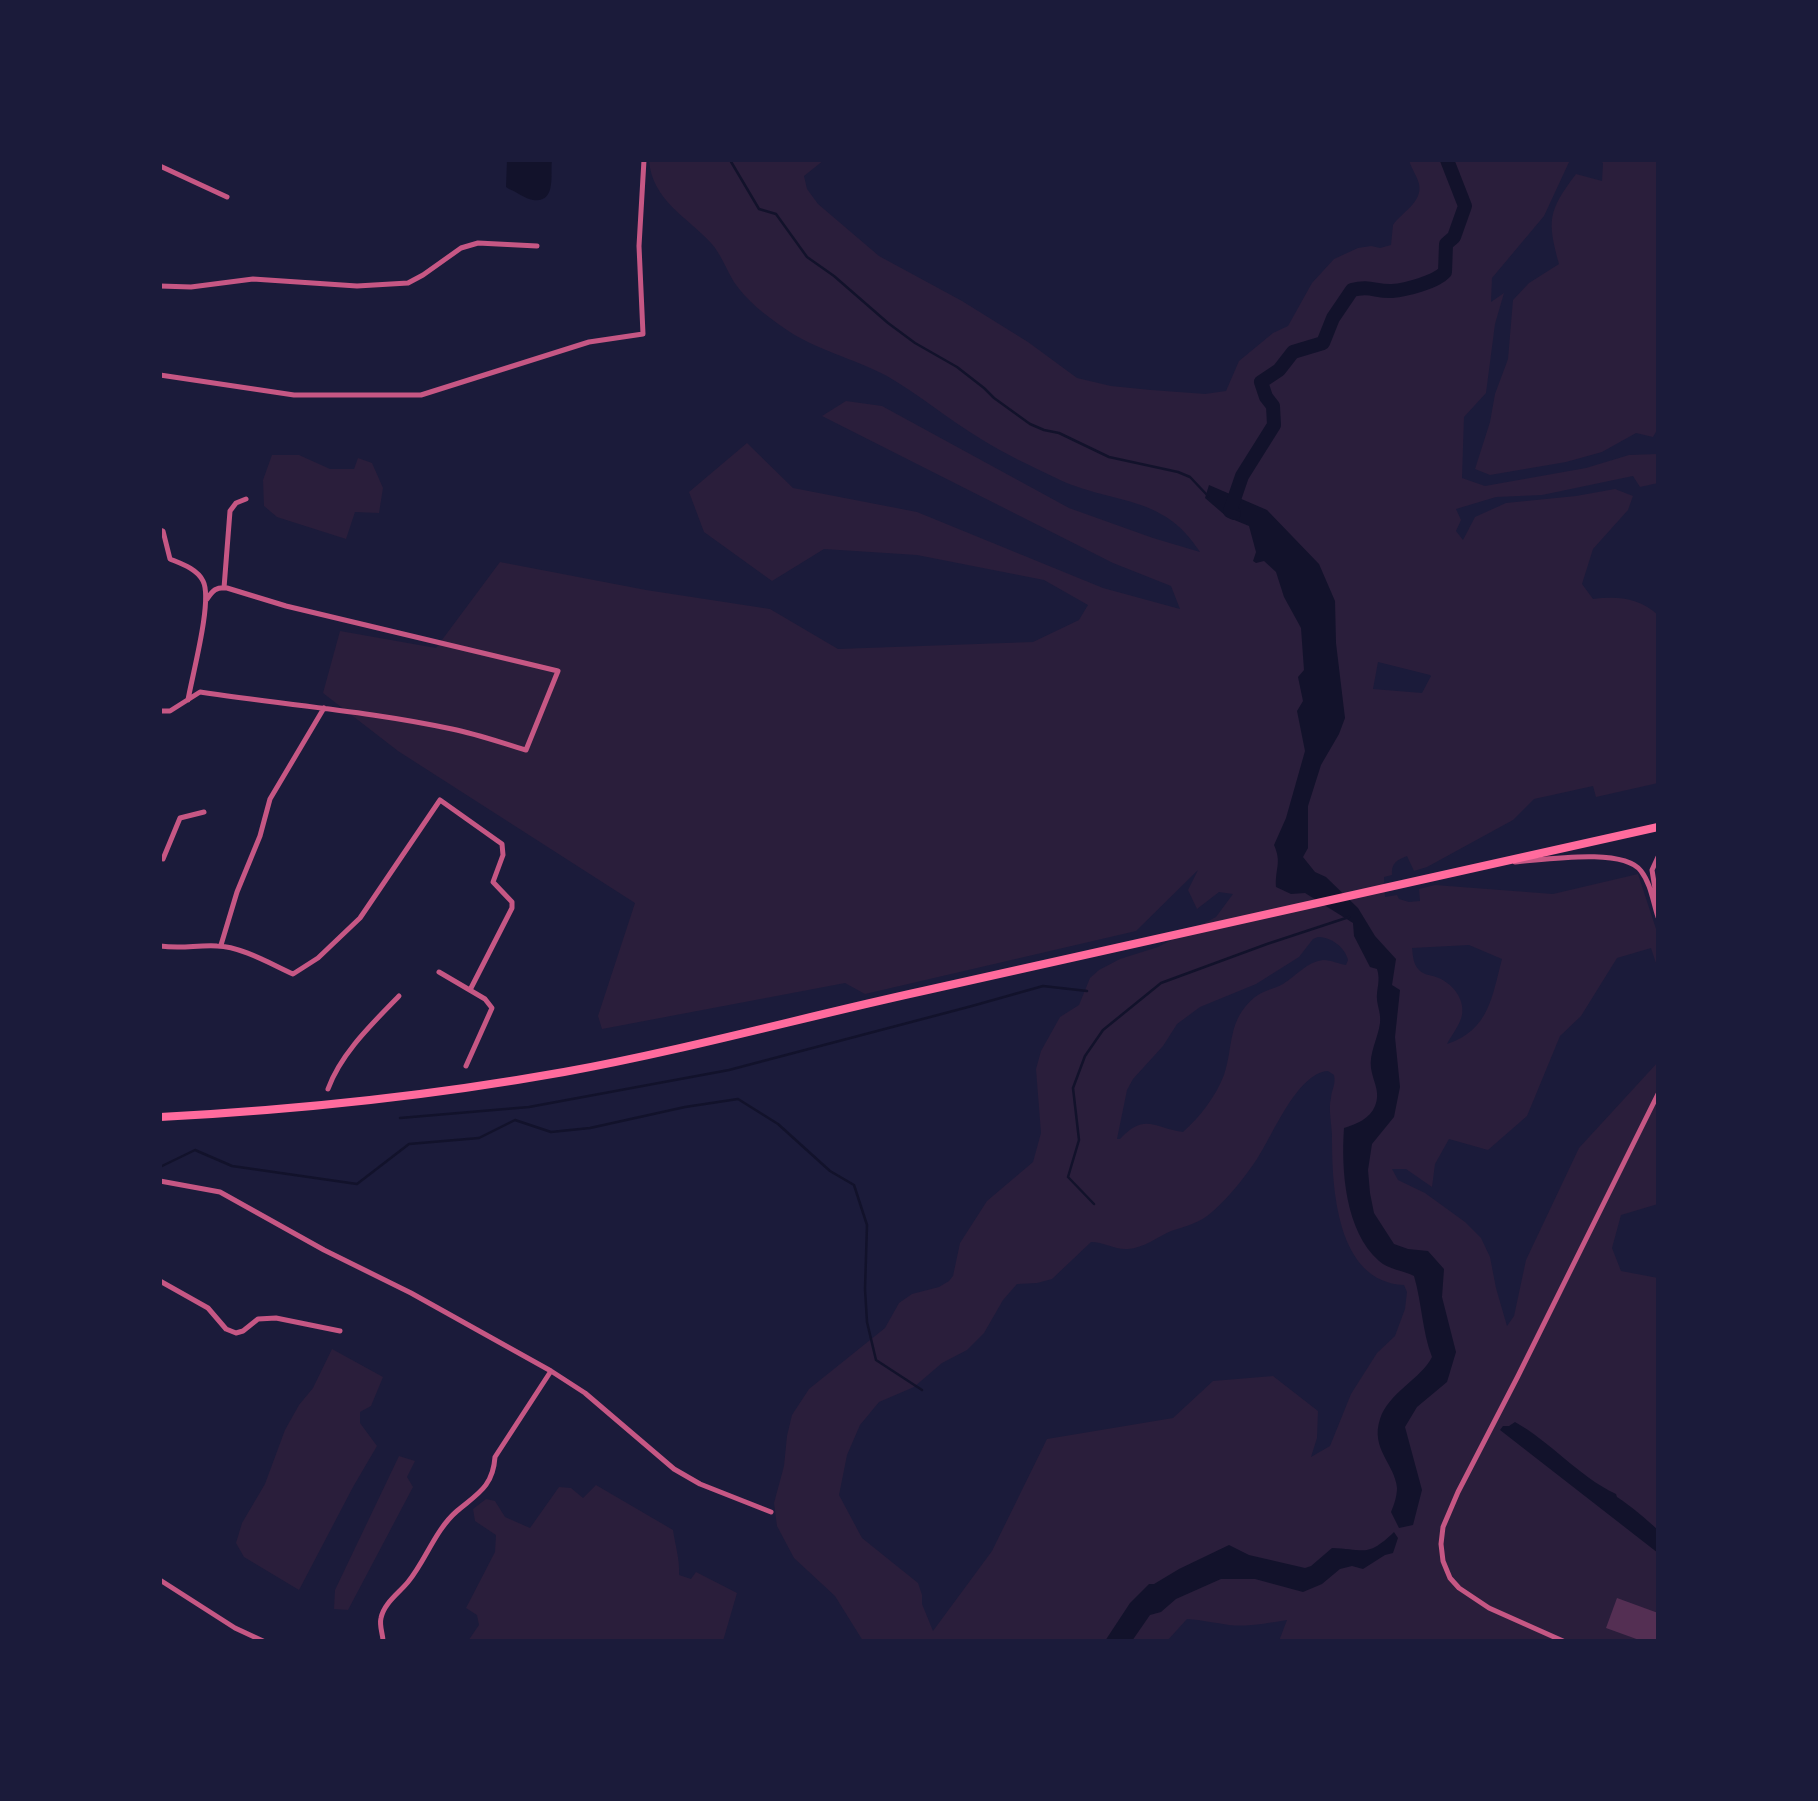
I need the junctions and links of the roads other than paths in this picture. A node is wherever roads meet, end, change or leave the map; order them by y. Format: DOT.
graph roads {
  1 [pos="644,160"];
  2 [pos="160,166"];
  3 [pos="227,197"];
  4 [pos="537,246"];
  5 [pos="160,286"];
  6 [pos="160,375"];
  7 [pos="246,500"];
  8 [pos="160,530"];
  9 [pos="224,588"];
  10 [pos="207,599"];
  11 [pos="188,700"];
  12 [pos="324,708"];
  13 [pos="160,711"];
  14 [pos="204,812"];
  15 [pos="1658,827"];
  16 [pos="1658,857"];
  17 [pos="160,858"];
  18 [pos="1497,864"];
  19 [pos="1658,909"];
  20 [pos="1658,917"];
  21 [pos="221,945"];
  22 [pos="160,946"];
  23 [pos="439,972"];
  24 [pos="470,990"];
  25 [pos="400,996"];
  26 [pos="466,1066"];
  27 [pos="328,1090"];
  28 [pos="1658,1094"];
  29 [pos="160,1117"];
  30 [pos="160,1181"];
  31 [pos="160,1281"];
  32 [pos="340,1331"];
  33 [pos="551,1371"];
  34 [pos="771,1512"];
  35 [pos="160,1580"];
  36 [pos="263,1641"];
  37 [pos="383,1641"];
  38 [pos="1562,1641"];
  1 -- 6 [label="street"];
  2 -- 3 [label="street"];
  4 -- 5 [label="street"];
  7 -- 9 [label="street"];
  8 -- 10 [label="street"];
  9 -- 10 [label="street"];
  9 -- 12 [label="street"];
  10 -- 11 [label="street"];
  11 -- 12 [label="street"];
  11 -- 13 [label="street"];
  12 -- 21 [label="street"];
  14 -- 17 [label="street"];
  15 -- 18 [label="highway"];
  16 -- 19 [label="street"];
  18 -- 20 [label="street"];
  18 -- 29 [label="highway"];
  21 -- 22 [label="street"];
  21 -- 24 [label="street"];
  23 -- 24 [label="street"];
  24 -- 26 [label="street"];
  25 -- 27 [label="street"];
  28 -- 38 [label="street"];
  30 -- 33 [label="street"];
  31 -- 32 [label="street"];
  33 -- 34 [label="street"];
  33 -- 37 [label="street"];
  35 -- 36 [label="street"];
}
